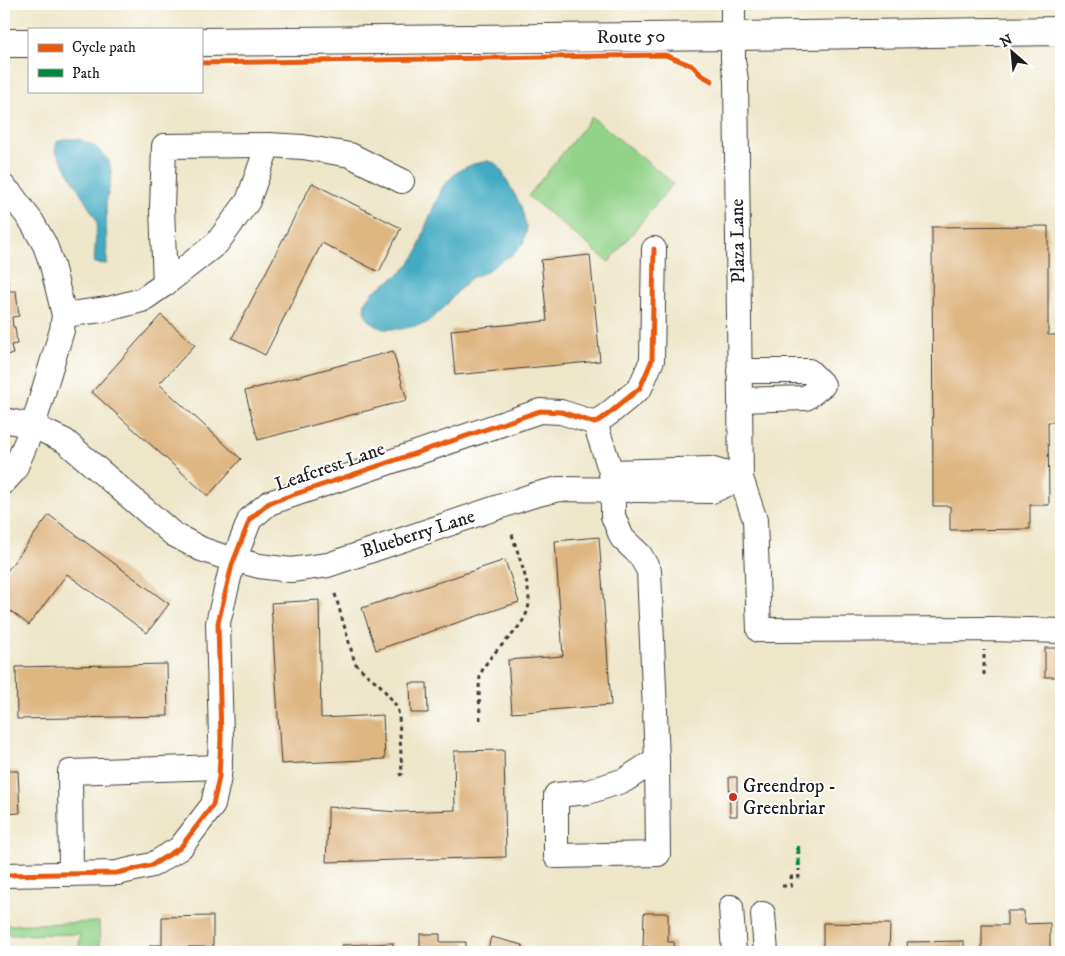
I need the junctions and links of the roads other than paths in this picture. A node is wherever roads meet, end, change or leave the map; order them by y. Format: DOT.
graph roads {
  1 [pos="732,4"];
  2 [pos="1061,31"];
  3 [pos="732,36"];
  4 [pos="202,42"];
  5 [pos="4,43"];
  6 [pos="28,43"];
  7 [pos="268,145"];
  8 [pos="402,181"];
  9 [pos="4,187"];
  10 [pos="654,249"];
  11 [pos="166,284"];
  12 [pos="64,315"];
  13 [pos="739,371"];
  14 [pos="740,400"];
  15 [pos="4,420"];
  16 [pos="595,423"];
  17 [pos="33,426"];
  18 [pos="741,478"];
  19 [pos="612,481"];
  20 [pos="4,482"];
  21 [pos="234,560"];
  22 [pos="1061,631"];
  23 [pos="657,759"];
  24 [pos="220,767"];
  25 [pos="71,874"];
  26 [pos="4,875"];
  27 [pos="731,907"];
  28 [pos="763,914"];
  29 [pos="734,952"];
  30 [pos="766,952"];
  1 -- 3 [label="street, Plaza Lane"];
  2 -- 3 [label="highway, Route 50"];
  3 -- 4 [label="highway, Route 50"];
  3 -- 13 [label="street, Plaza Lane"];
  5 -- 6 [label="highway"];
  7 -- 8 [label="street"];
  7 -- 11 [label="street"];
  7 -- 11 [label="street"];
  9 -- 12 [label="street"];
  10 -- 16 [label="street"];
  11 -- 12 [label="street"];
  12 -- 17 [label="street"];
  13 -- 14 [label="street, Plaza Lane"];
  13 -- 14 [label="street"];
  14 -- 18 [label="street, Plaza Lane"];
  15 -- 17 [label="street, Blueberry Lane"];
  16 -- 19 [label="street"];
  16 -- 21 [label="street, Leafcrest Lane"];
  17 -- 20 [label="street"];
  17 -- 21 [label="street, Blueberry Lane"];
  18 -- 19 [label="street, Blueberry Lane"];
  18 -- 22 [label="street, Plaza Lane"];
  19 -- 21 [label="street, Blueberry Lane"];
  19 -- 23 [label="street"];
  21 -- 24 [label="street, Leafcrest Lane"];
  23 -- 23 [label="street"];
  24 -- 25 [label="street, Leafcrest Lane"];
  24 -- 25 [label="street"];
  25 -- 26 [label="street, Leafcrest Lane"];
  27 -- 29 [label="street"];
  28 -- 30 [label="street"];
}
